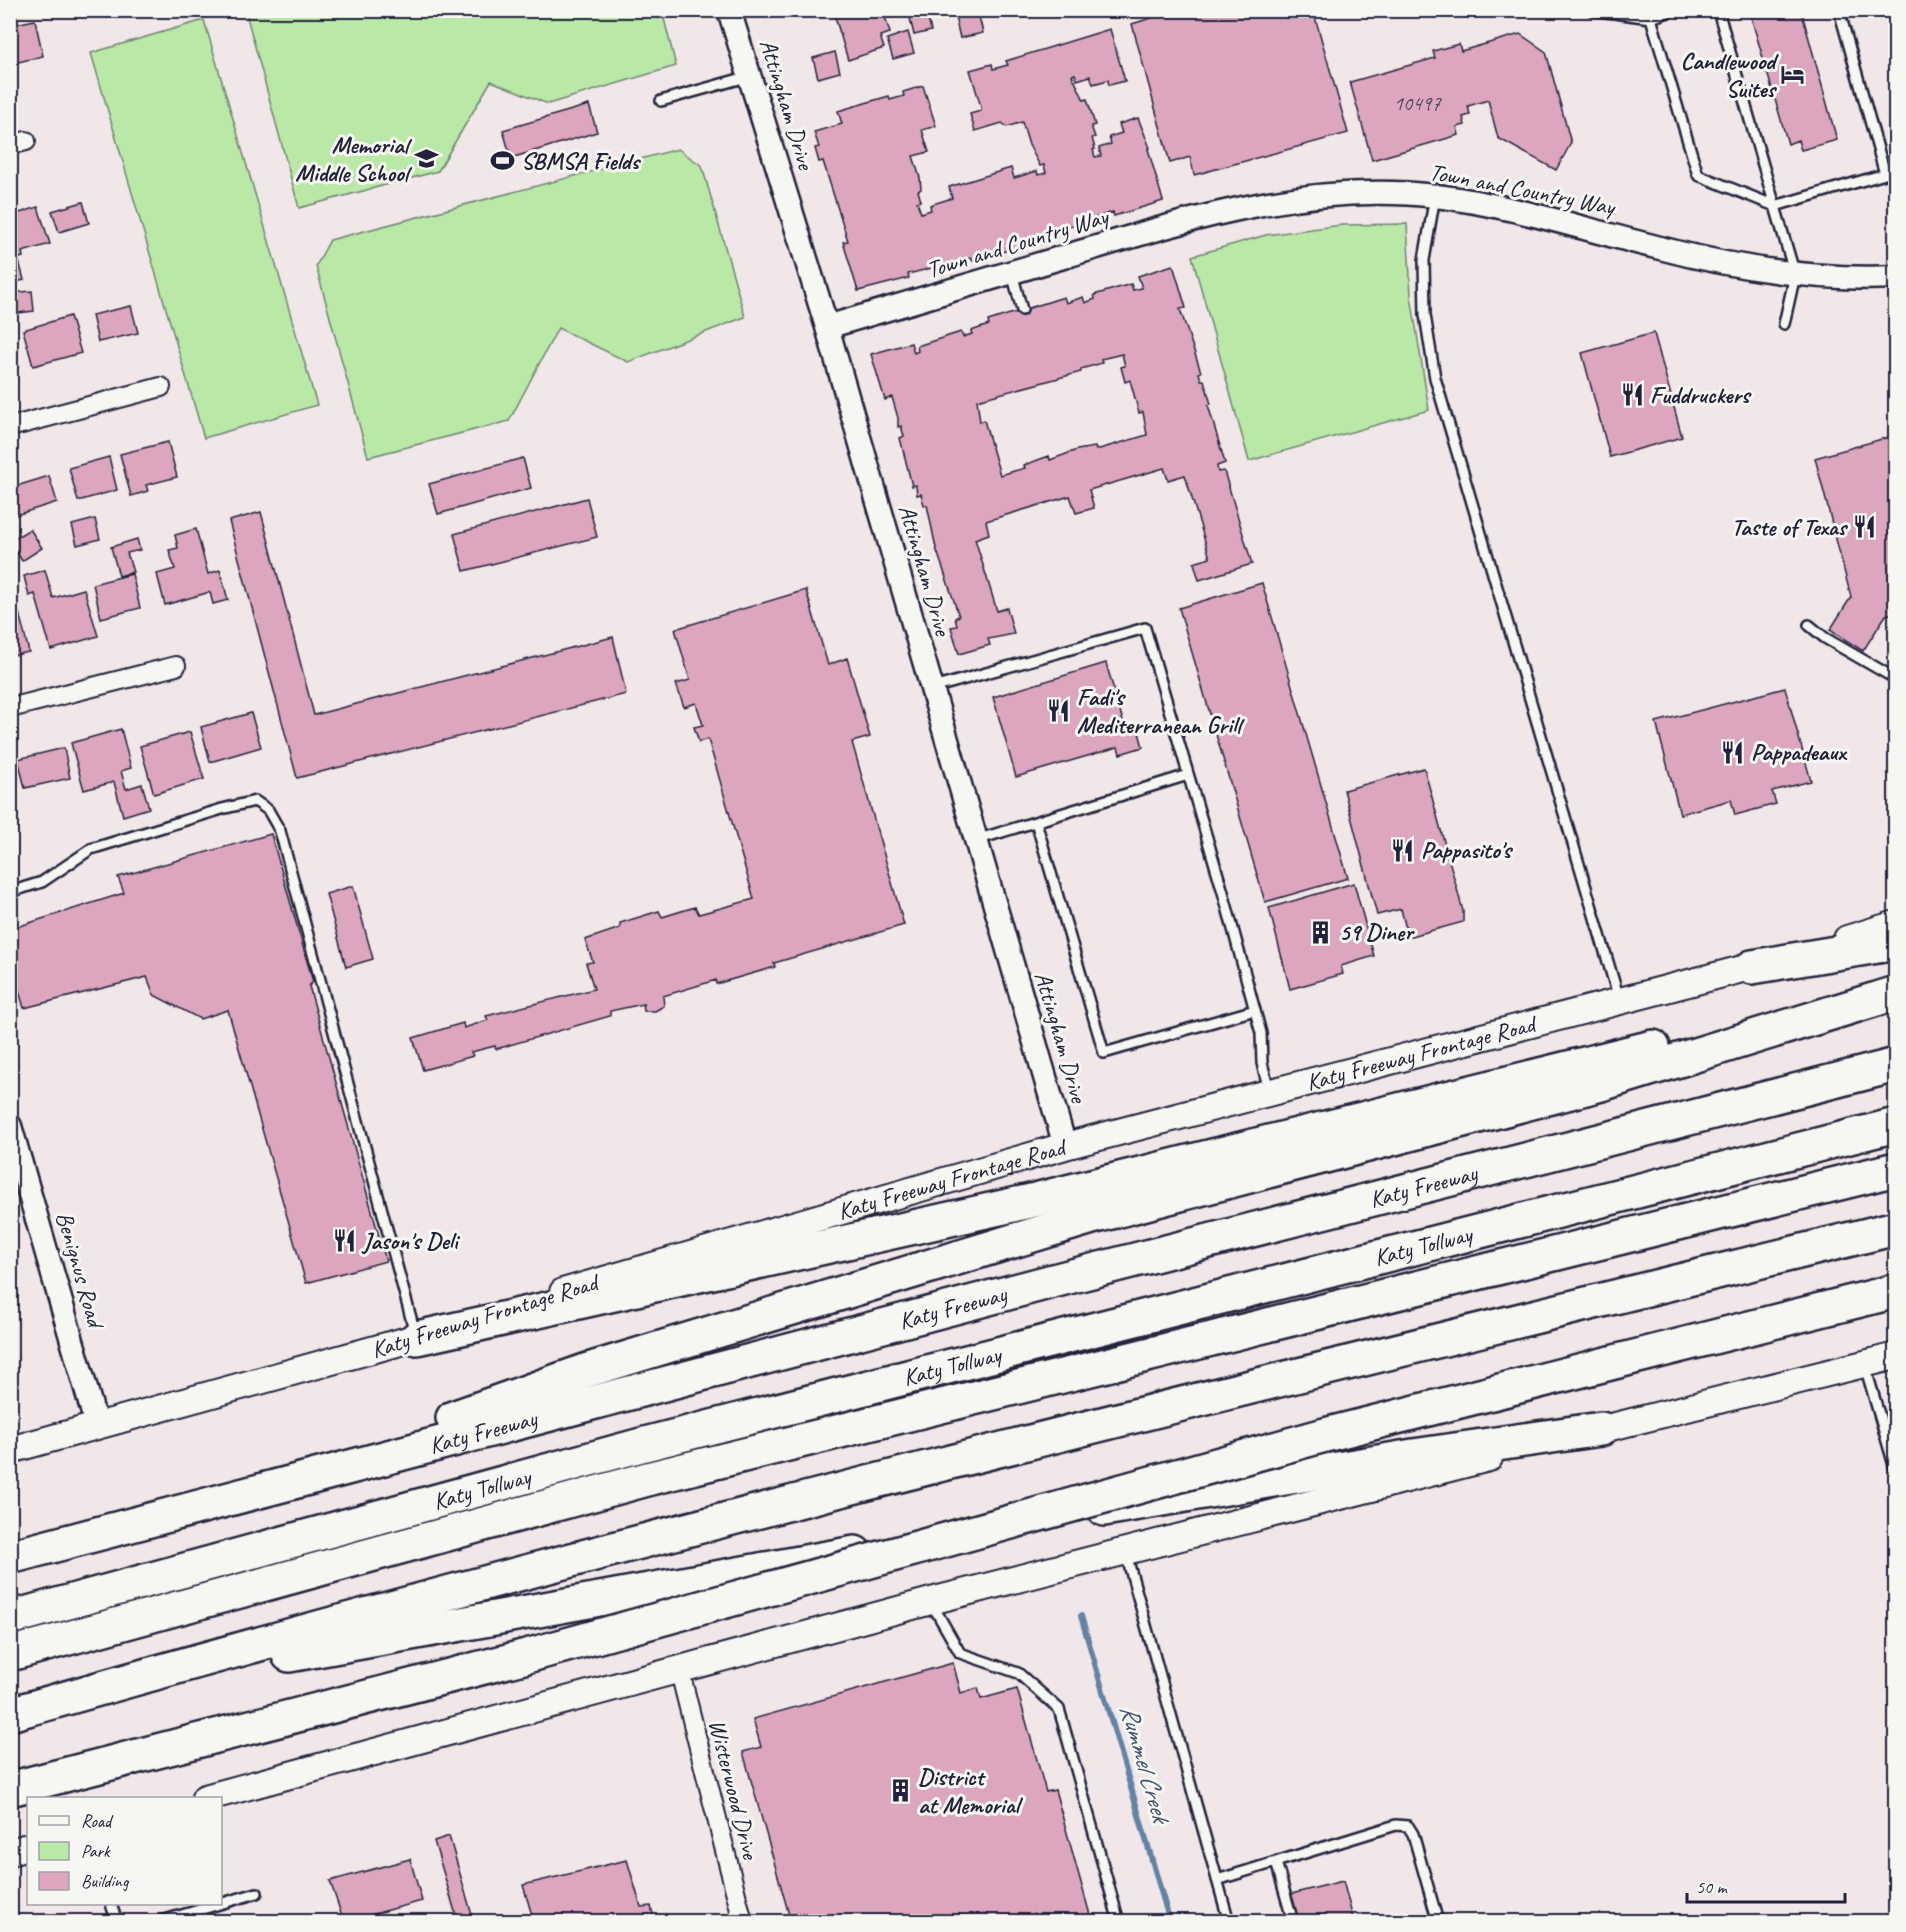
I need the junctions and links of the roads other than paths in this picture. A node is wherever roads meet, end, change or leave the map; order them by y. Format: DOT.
graph roads {
  1 [pos="729,10"];
  2 [pos="1592,10"];
  3 [pos="1674,10"];
  4 [pos="1713,10"];
  5 [pos="1839,10"];
  6 [pos="1651,18"];
  7 [pos="750,76"];
  8 [pos="661,101"];
  9 [pos="1435,196"];
  10 [pos="1775,206"];
  11 [pos="1012,273"];
  12 [pos="1795,274"];
  13 [pos="1896,278"];
  14 [pos="1022,310"];
  15 [pos="1784,324"];
  16 [pos="827,327"];
  17 [pos="161,387"];
  18 [pos="10,427"];
  19 [pos="1809,625"];
  20 [pos="176,666"];
  21 [pos="1896,679"];
  22 [pos="932,689"];
  23 [pos="10,708"];
  24 [pos="1188,775"];
  25 [pos="1036,822"];
  26 [pos="976,840"];
  27 [pos="10,892"];
  28 [pos="1896,924"];
  29 [pos="1896,943"];
  30 [pos="1752,967"];
  31 [pos="1896,988"];
  32 [pos="1896,993"];
  33 [pos="1620,1001"];
  34 [pos="1255,1010"];
  35 [pos="1681,1049"];
  36 [pos="1896,1065"];
  37 [pos="1269,1093"];
  38 [pos="1896,1125"];
  39 [pos="10,1126"];
  40 [pos="1065,1146"];
  41 [pos="1896,1168"];
  42 [pos="1896,1228"];
  43 [pos="1896,1291"];
  44 [pos="417,1338"];
  45 [pos="1896,1356"];
  46 [pos="1864,1364"];
  47 [pos="97,1427"];
  48 [pos="1601,1429"];
  49 [pos="10,1450"];
  50 [pos="1896,1472"];
  51 [pos="218,1500"];
  52 [pos="1125,1552"];
  53 [pos="10,1557"];
  54 [pos="931,1601"];
  55 [pos="10,1618"];
  56 [pos="10,1654"];
  57 [pos="513,1659"];
  58 [pos="679,1668"];
  59 [pos="95,1689"];
  60 [pos="10,1713"];
  61 [pos="10,1789"];
  62 [pos="48,1797"];
  63 [pos="209,1797"];
  64 [pos="27,1803"];
  65 [pos="10,1809"];
  66 [pos="27,1847"];
  67 [pos="10,1852"];
  68 [pos="1276,1862"];
  69 [pos="1217,1880"];
  70 [pos="258,1893"];
  71 [pos="222,1903"];
  72 [pos="111,1905"];
  73 [pos="217,1905"];
  74 [pos="117,1922"];
  75 [pos="158,1922"];
  76 [pos="742,1922"];
  77 [pos="1119,1922"];
  78 [pos="1229,1922"];
  79 [pos="1293,1922"];
  80 [pos="1438,1922"];
  1 -- 7 [label="street, Attingham Drive"];
  2 -- 6 [label="lane"];
  3 -- 6 [label="lane"];
  4 -- 10 [label="lane"];
  5 -- 10 [label="lane"];
  6 -- 10 [label="lane"];
  7 -- 8 [label="lane"];
  7 -- 16 [label="street, Attingham Drive"];
  9 -- 11 [label="street, Town and Country Way"];
  9 -- 12 [label="street, Town and Country Way"];
  9 -- 33 [label="lane"];
  10 -- 12 [label="lane"];
  11 -- 14 [label="lane"];
  11 -- 16 [label="street, Town and Country Way"];
  12 -- 13 [label="street, Town and Country Way"];
  12 -- 15 [label="lane"];
  16 -- 22 [label="street, Attingham Drive"];
  17 -- 18 [label="street"];
  19 -- 21 [label="lane"];
  20 -- 23 [label="street"];
  22 -- 24 [label="lane"];
  22 -- 26 [label="street, Attingham Drive"];
  24 -- 25 [label="lane"];
  24 -- 34 [label="lane"];
  25 -- 26 [label="lane"];
  25 -- 34 [label="lane"];
  26 -- 40 [label="street, Attingham Drive"];
  27 -- 44 [label="lane"];
  28 -- 30 [label="main road, Katy Freeway Frontage Road"];
  29 -- 30 [label="highway"];
  30 -- 33 [label="main road, Katy Freeway Frontage Road"];
  31 -- 35 [label="highway"];
  32 -- 35 [label="highway"];
  33 -- 37 [label="main road, Katy Freeway Frontage Road"];
  34 -- 37 [label="lane"];
  35 -- 44 [label="highway"];
  35 -- 51 [label="highway"];
  36 -- 51 [label="highway, Katy Freeway"];
  37 -- 40 [label="main road, Katy Freeway Frontage Road"];
  38 -- 55 [label="highway, Katy Tollway"];
  39 -- 47 [label="street, Benignus Road"];
  40 -- 44 [label="main road, Katy Freeway Frontage Road"];
  41 -- 56 [label="highway, Katy Tollway"];
  42 -- 59 [label="highway"];
  43 -- 57 [label="highway, bridge"];
  44 -- 47 [label="main road, Katy Freeway Frontage Road"];
  45 -- 46 [label="main road"];
  46 -- 48 [label="main road"];
  46 -- 50 [label="lane"];
  47 -- 49 [label="main road, Katy Freeway Frontage Road"];
  48 -- 52 [label="main road"];
  48 -- 59 [label="highway"];
  51 -- 53 [label="highway, Katy Freeway"];
  52 -- 54 [label="main road"];
  52 -- 69 [label="lane"];
  54 -- 58 [label="main road"];
  54 -- 77 [label="lane"];
  57 -- 61 [label="highway"];
  57 -- 62 [label="highway"];
  58 -- 63 [label="main road"];
  58 -- 76 [label="street, Wisterwood Drive"];
  59 -- 60 [label="highway"];
  64 -- 65 [label="highway"];
  66 -- 67 [label="main road"];
  68 -- 69 [label="lane"];
  68 -- 79 [label="lane"];
  68 -- 80 [label="lane"];
  69 -- 78 [label="lane"];
  70 -- 71 [label="lane"];
  72 -- 74 [label="lane"];
  73 -- 75 [label="lane"];
}
